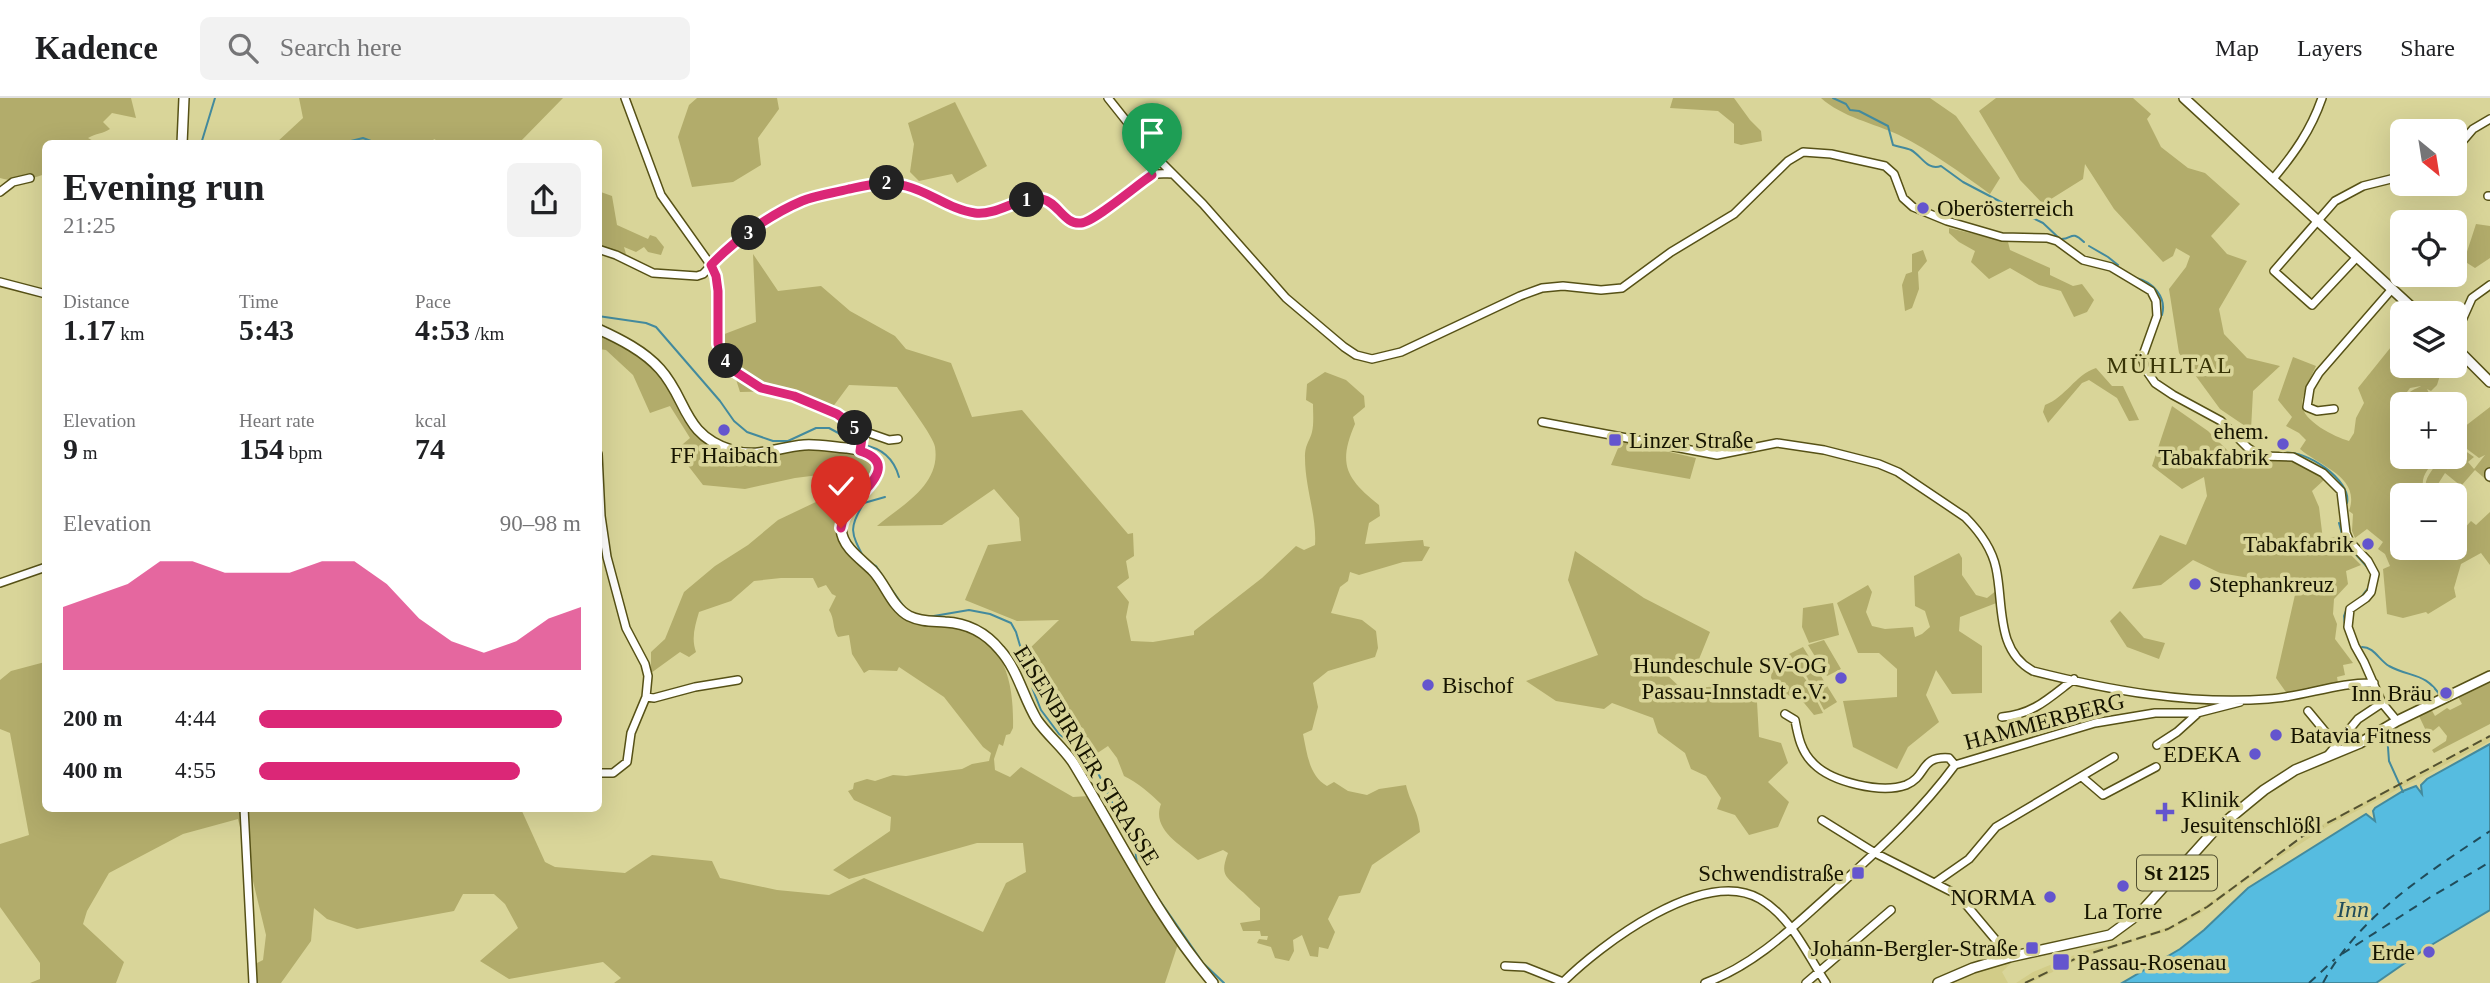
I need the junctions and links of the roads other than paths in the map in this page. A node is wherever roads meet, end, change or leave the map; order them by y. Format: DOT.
graph roads {
  1 [pos="184,98"];
  2 [pos="625,98"];
  3 [pos="1108,98"];
  4 [pos="2184,98"];
  5 [pos="2322,98"];
  6 [pos="2490,119"];
  7 [pos="2468,135"];
  8 [pos="182,140"];
  9 [pos="1155,155"];
  10 [pos="1173,174"];
  11 [pos="1152,175"];
  12 [pos="30,178"];
  13 [pos="2390,179"];
  14 [pos="2272,180"];
  15 [pos="0,192"];
  16 [pos="2317,221"];
  17 [pos="602,250"];
  18 [pos="2357,257"];
  19 [pos="711,265"];
  20 [pos="0,282"];
  21 [pos="2490,285"];
  22 [pos="2392,289"];
  23 [pos="42,293"];
  24 [pos="2405,301"];
  25 [pos="2467,309"];
  26 [pos="602,331"];
  27 [pos="2467,359"];
  28 [pos="2490,382"];
  29 [pos="2334,409"];
  30 [pos="1542,422"];
  31 [pos="898,439"];
  32 [pos="861,444"];
  33 [pos="602,523"];
  34 [pos="42,568"];
  35 [pos="0,583"];
  36 [pos="2490,676"];
  37 [pos="2074,679"];
  38 [pos="738,680"];
  39 [pos="2374,683"];
  40 [pos="646,697"];
  41 [pos="2248,701"];
  42 [pos="2382,703"];
  43 [pos="2308,711"];
  44 [pos="2197,713"];
  45 [pos="1785,714"];
  46 [pos="2002,717"];
  47 [pos="2397,721"];
  48 [pos="2157,744"];
  49 [pos="2337,746"];
  50 [pos="2328,755"];
  51 [pos="2114,757"];
  52 [pos="1955,765"];
  53 [pos="2156,767"];
  54 [pos="602,773"];
  55 [pos="2082,777"];
  56 [pos="244,812"];
  57 [pos="1822,820"];
  58 [pos="1875,853"];
  59 [pos="1936,882"];
  60 [pos="1891,910"];
  61 [pos="1792,928"];
  62 [pos="2010,957"];
  63 [pos="1505,966"];
  64 [pos="1819,972"];
  65 [pos="253,983"];
  66 [pos="1213,983"];
  67 [pos="1563,983"];
  68 [pos="1705,983"];
  69 [pos="1806,983"];
  70 [pos="1826,983"];
  71 [pos="1938,983"];
  1 -- 8 [label="main road"];
  2 -- 19 [label="street"];
  3 -- 9 [label="street"];
  4 -- 14 [label="main road"];
  5 -- 14 [label="street"];
  6 -- 7 [label="street"];
  9 -- 10 [label="street"];
  9 -- 11 [label="street"];
  10 -- 11 [label="street"];
  10 -- 39 [label="street"];
  11 -- 19 [label="street"];
  12 -- 15 [label="street"];
  13 -- 16 [label="street"];
  14 -- 16 [label="main road"];
  16 -- 18 [label="main road"];
  16 -- 18 [label="street"];
  17 -- 19 [label="street"];
  18 -- 22 [label="main road"];
  19 -- 32 [label="street"];
  20 -- 23 [label="street"];
  21 -- 25 [label="street"];
  22 -- 24 [label="main road"];
  22 -- 29 [label="street"];
  26 -- 32 [label="main road"];
  27 -- 28 [label="main road"];
  30 -- 37 [label="street"];
  31 -- 32 [label="street"];
  32 -- 66 [label="main road, EISENBIRNER STRASSE"];
  33 -- 40 [label="street"];
  34 -- 35 [label="street"];
  36 -- 47 [label="main road, St 2125"];
  37 -- 41 [label="street"];
  37 -- 46 [label="street"];
  38 -- 40 [label="street"];
  39 -- 41 [label="street"];
  39 -- 42 [label="street"];
  40 -- 54 [label="street"];
  41 -- 44 [label="street, HAMMERBERG"];
  42 -- 47 [label="street"];
  42 -- 49 [label="street"];
  43 -- 49 [label="street"];
  44 -- 48 [label="street, HAMMERBERG"];
  44 -- 52 [label="street, HAMMERBERG"];
  45 -- 52 [label="street, HAMMERBERG"];
  47 -- 50 [label="main road, St 2125"];
  49 -- 50 [label="street"];
  50 -- 62 [label="main road, St 2125"];
  51 -- 55 [label="street"];
  52 -- 58 [label="street"];
  53 -- 55 [label="street"];
  55 -- 59 [label="street"];
  56 -- 65 [label="street"];
  57 -- 58 [label="street"];
  58 -- 59 [label="street"];
  58 -- 61 [label="street"];
  59 -- 62 [label="street"];
  60 -- 64 [label="street"];
  61 -- 64 [label="street"];
  61 -- 67 [label="street"];
  61 -- 68 [label="street"];
  62 -- 71 [label="main road, St 2125"];
  63 -- 67 [label="street"];
  64 -- 69 [label="street"];
  64 -- 70 [label="street"];
}
